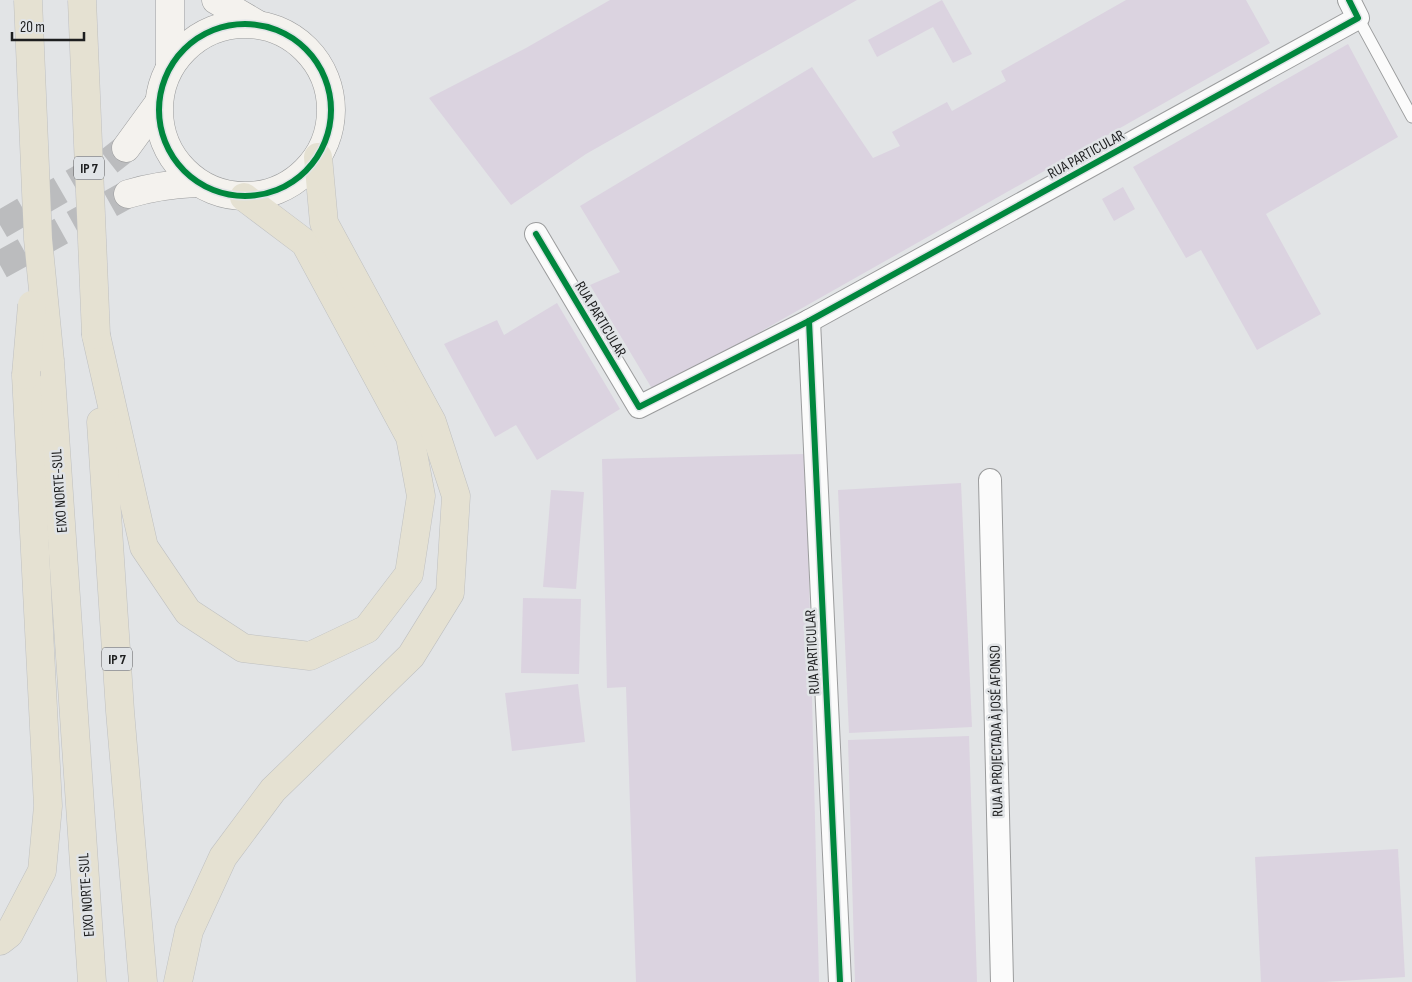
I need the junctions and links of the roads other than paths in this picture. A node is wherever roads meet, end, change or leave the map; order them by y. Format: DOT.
graph roads {
  1 [pos="28,0"];
  2 [pos="82,0"];
  3 [pos="170,0"];
  4 [pos="216,0"];
  5 [pos="1353,9"];
  6 [pos="258,24"];
  7 [pos="170,66"];
  8 [pos="158,104"];
  9 [pos="1412,117"];
  10 [pos="126,148"];
  11 [pos="318,157"];
  12 [pos="196,183"];
  13 [pos="128,194"];
  14 [pos="244,197"];
  15 [pos="536,234"];
  16 [pos="38,239"];
  17 [pos="809,321"];
  18 [pos="96,335"];
  19 [pos="990,480"];
  20 [pos="0,941"];
  21 [pos="92,982"];
  22 [pos="143,982"];
  23 [pos="178,982"];
  24 [pos="840,982"];
  25 [pos="1002,982"];
  1 -- 16 [label="highway, EIXO NORTE-SUL, bridge"];
  2 -- 18 [label="highway, IP 7, bridge"];
  3 -- 7 [label="street"];
  4 -- 6 [label="street"];
  5 -- 9 [label="lane"];
  5 -- 17 [label="street, RUA PARTICULAR"];
  6 -- 7 [label="street"];
  6 -- 11 [label="street"];
  7 -- 8 [label="street"];
  8 -- 10 [label="street"];
  8 -- 12 [label="street"];
  11 -- 14 [label="street"];
  11 -- 23 [label="highway"];
  12 -- 13 [label="street"];
  12 -- 14 [label="street"];
  14 -- 18 [label="highway"];
  15 -- 17 [label="street, RUA PARTICULAR"];
  16 -- 20 [label="highway, bridge"];
  16 -- 21 [label="highway, EIXO NORTE-SUL, bridge"];
  17 -- 24 [label="street, RUA PARTICULAR"];
  18 -- 22 [label="highway, IP 7"];
  19 -- 25 [label="street, RUA A PROJECTADA À JOSÉ AFONSO"];
}
